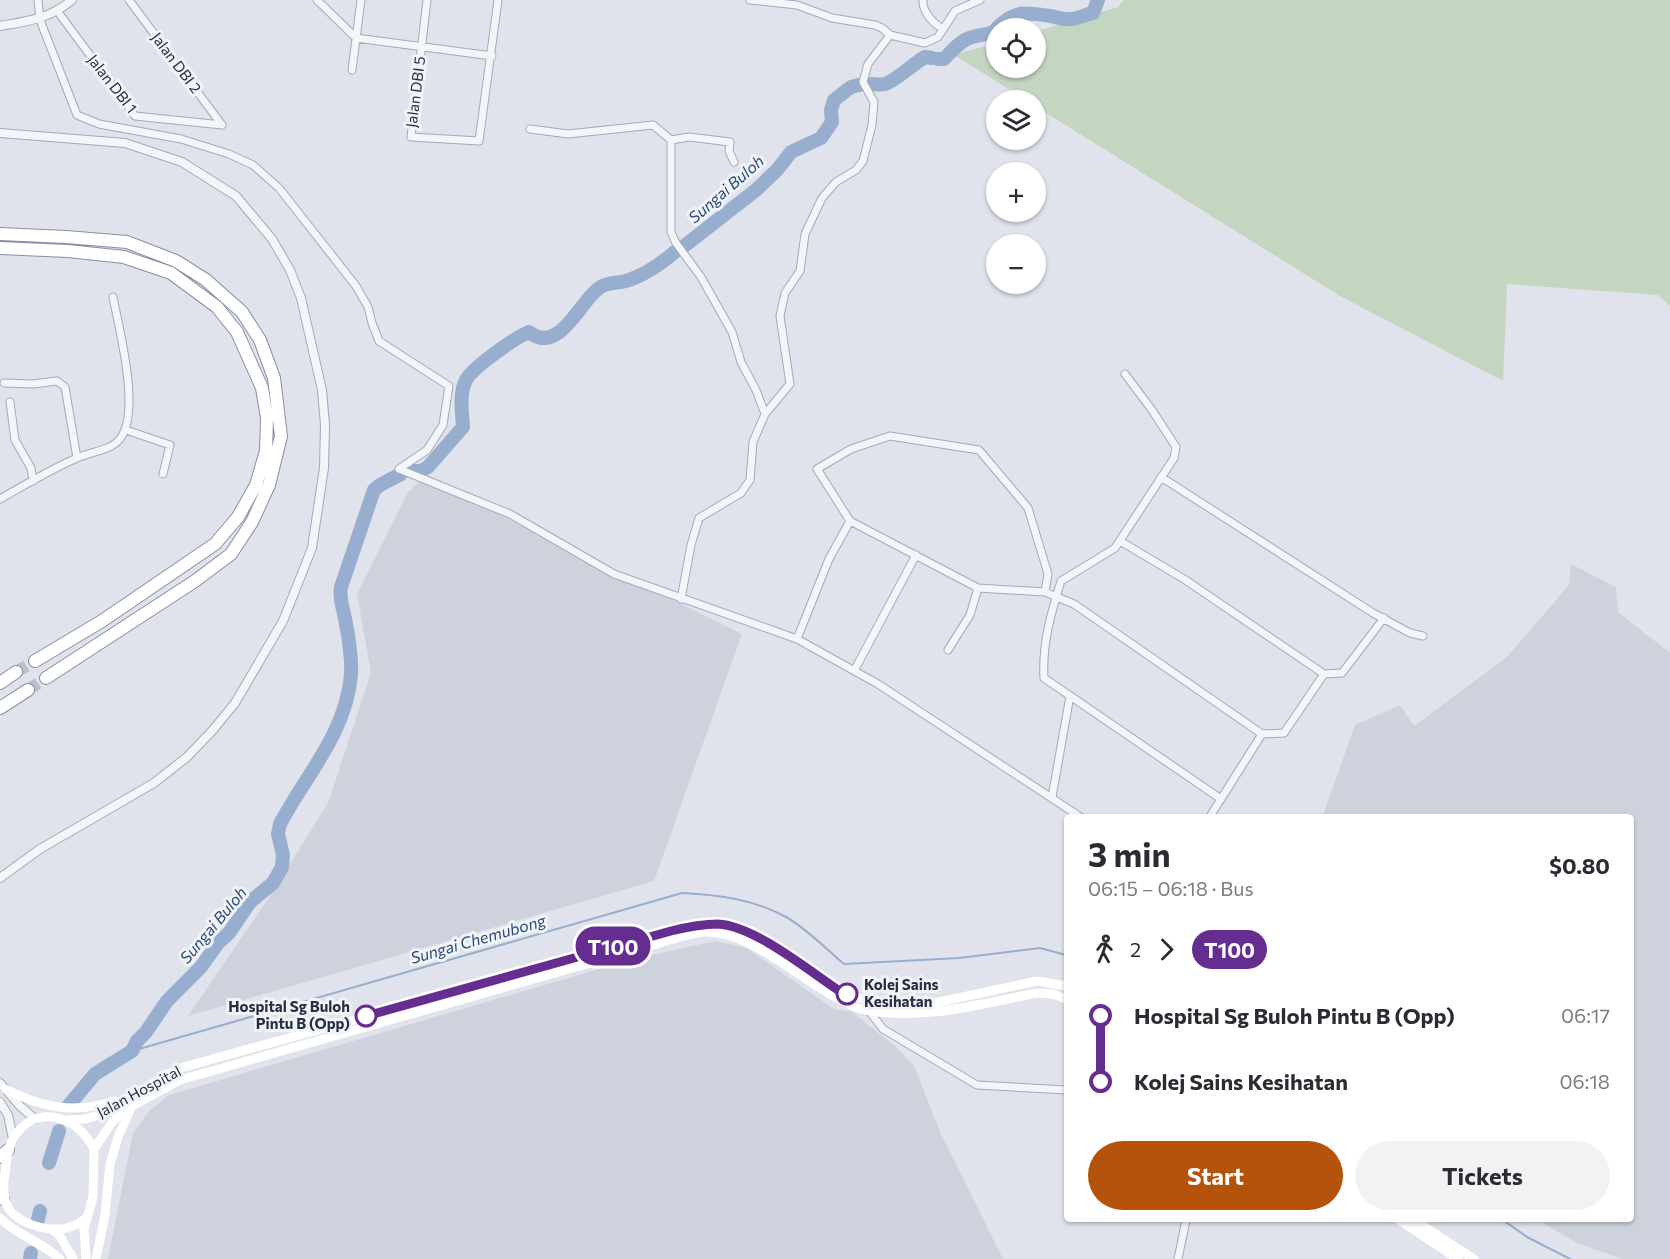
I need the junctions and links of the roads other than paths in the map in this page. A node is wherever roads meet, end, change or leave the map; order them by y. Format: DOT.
graph roads {
  1 [pos="38,0"];
  2 [pos="72,0"];
  3 [pos="129,0"];
  4 [pos="317,0"];
  5 [pos="361,0"];
  6 [pos="427,0"];
  7 [pos="498,0"];
  8 [pos="750,0"];
  9 [pos="922,0"];
  10 [pos="980,0"];
  11 [pos="58,12"];
  12 [pos="40,20"];
  13 [pos="0,26"];
  14 [pos="943,30"];
  15 [pos="890,36"];
  16 [pos="356,38"];
  17 [pos="421,47"];
  18 [pos="492,56"];
  19 [pos="352,70"];
  20 [pos="222,125"];
  21 [pos="530,129"];
  22 [pos="0,134"];
  23 [pos="671,140"];
  24 [pos="734,162"];
  25 [pos="0,234"];
  26 [pos="0,248"];
  27 [pos="113,297"];
  28 [pos="1125,374"];
  29 [pos="4,383"];
  30 [pos="10,402"];
  31 [pos="765,414"];
  32 [pos="126,430"];
  33 [pos="77,458"];
  34 [pos="163,474"];
  35 [pos="1161,477"];
  36 [pos="33,481"];
  37 [pos="0,499"];
  38 [pos="850,521"];
  39 [pos="1120,541"];
  40 [pos="916,555"];
  41 [pos="978,588"];
  42 [pos="1045,592"];
  43 [pos="1057,596"];
  44 [pos="681,599"];
  45 [pos="1384,618"];
  46 [pos="1423,636"];
  47 [pos="797,639"];
  48 [pos="948,650"];
  49 [pos="35,661"];
  50 [pos="854,671"];
  51 [pos="16,672"];
  52 [pos="1324,674"];
  53 [pos="46,678"];
  54 [pos="0,683"];
  55 [pos="28,690"];
  56 [pos="1070,696"];
  57 [pos="0,708"];
  58 [pos="1262,734"];
  59 [pos="1052,797"];
  60 [pos="1221,799"];
  61 [pos="1076,814"];
  62 [pos="1212,814"];
  63 [pos="0,878"];
  64 [pos="1064,986"];
  65 [pos="1064,998"];
  66 [pos="869,1006"];
  67 [pos="2,1086"];
  68 [pos="1064,1090"];
  69 [pos="0,1102"];
  70 [pos="130,1102"];
  71 [pos="35,1119"];
  72 [pos="68,1120"];
  73 [pos="7,1149"];
  74 [pos="94,1149"];
  75 [pos="95,1163"];
  76 [pos="2,1198"];
  77 [pos="106,1198"];
  78 [pos="0,1218"];
  79 [pos="86,1218"];
  80 [pos="1186,1222"];
  81 [pos="1402,1222"];
  82 [pos="1417,1222"];
  83 [pos="53,1230"];
  84 [pos="60,1259"];
  85 [pos="73,1259"];
  86 [pos="86,1259"];
  87 [pos="96,1259"];
  88 [pos="1178,1259"];
  89 [pos="1458,1259"];
  90 [pos="1474,1259"];
  1 -- 12 [label="street"];
  2 -- 11 [label="street"];
  3 -- 20 [label="street, Jalan DBI 2"];
  4 -- 16 [label="street"];
  5 -- 16 [label="street"];
  6 -- 17 [label="street, Jalan DBI 5"];
  7 -- 18 [label="street"];
  8 -- 15 [label="street"];
  9 -- 14 [label="street"];
  10 -- 14 [label="street"];
  11 -- 12 [label="street"];
  11 -- 20 [label="street, Jalan DBI 1"];
  12 -- 13 [label="street"];
  12 -- 44 [label="street"];
  14 -- 15 [label="street"];
  15 -- 31 [label="street"];
  16 -- 17 [label="street"];
  16 -- 19 [label="street"];
  17 -- 18 [label="street"];
  17 -- 18 [label="street, Jalan DBI 5"];
  21 -- 23 [label="street"];
  22 -- 63 [label="street"];
  23 -- 24 [label="street"];
  23 -- 31 [label="street"];
  25 -- 53 [label="highway"];
  26 -- 49 [label="highway"];
  27 -- 32 [label="street"];
  28 -- 35 [label="street"];
  29 -- 33 [label="street"];
  30 -- 36 [label="street"];
  31 -- 44 [label="street"];
  32 -- 33 [label="street"];
  32 -- 34 [label="street"];
  33 -- 36 [label="street"];
  35 -- 39 [label="street"];
  35 -- 45 [label="street"];
  36 -- 37 [label="street"];
  38 -- 40 [label="street"];
  38 -- 42 [label="street"];
  38 -- 47 [label="street"];
  39 -- 43 [label="street"];
  39 -- 52 [label="street"];
  40 -- 41 [label="street"];
  40 -- 50 [label="street"];
  41 -- 42 [label="street"];
  41 -- 48 [label="street"];
  42 -- 43 [label="street"];
  43 -- 56 [label="street"];
  43 -- 58 [label="street"];
  44 -- 47 [label="street"];
  45 -- 46 [label="street"];
  45 -- 52 [label="street"];
  47 -- 50 [label="street"];
  50 -- 59 [label="street"];
  51 -- 54 [label="highway"];
  52 -- 58 [label="street"];
  55 -- 57 [label="highway"];
  56 -- 59 [label="street"];
  56 -- 60 [label="street"];
  58 -- 60 [label="street"];
  59 -- 61 [label="street"];
  60 -- 62 [label="street"];
  64 -- 66 [label="main road, Jalan Hospital"];
  65 -- 66 [label="main road, Jalan Hospital"];
  66 -- 68 [label="street"];
  66 -- 70 [label="main road, Jalan Hospital"];
  67 -- 70 [label="main road"];
  67 -- 71 [label="street"];
  69 -- 73 [label="street"];
  70 -- 72 [label="main road, Jalan Hospital"];
  70 -- 74 [label="main road, Jalan Hospital"];
  70 -- 77 [label="main road, Jalan Hospital"];
  71 -- 72 [label="main road"];
  71 -- 73 [label="main road"];
  72 -- 74 [label="main road"];
  73 -- 76 [label="main road"];
  74 -- 75 [label="main road"];
  75 -- 77 [label="main road"];
  75 -- 79 [label="main road"];
  76 -- 83 [label="main road"];
  77 -- 87 [label="main road, Jalan Hospital"];
  78 -- 84 [label="main road"];
  79 -- 83 [label="main road"];
  79 -- 86 [label="main road"];
  80 -- 88 [label="street"];
  81 -- 89 [label="main road"];
  82 -- 90 [label="main road"];
  83 -- 85 [label="main road"];
}
